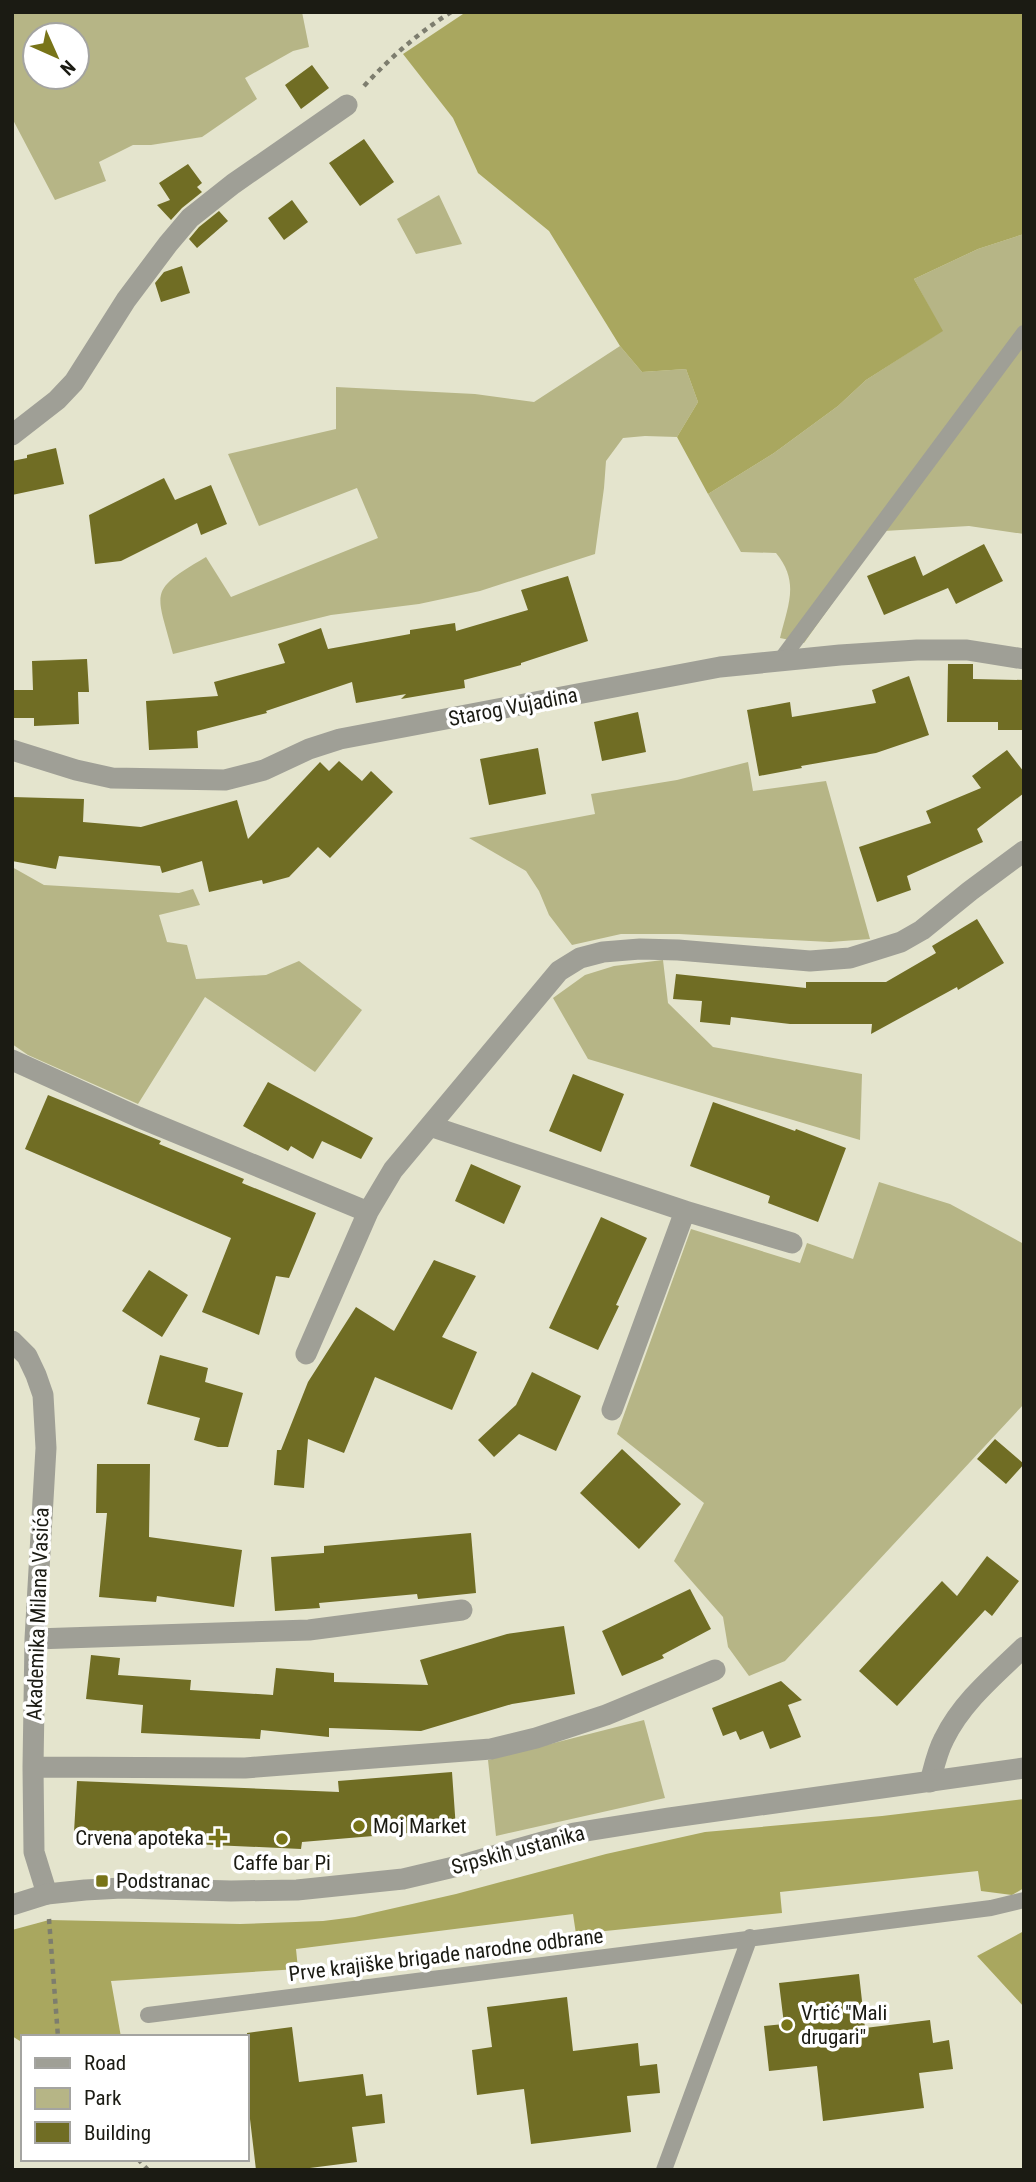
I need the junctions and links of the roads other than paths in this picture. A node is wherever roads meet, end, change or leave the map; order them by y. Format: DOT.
graph roads {
  1 [pos="347,104"];
  2 [pos="1024,333"];
  3 [pos="12,435"];
  4 [pos="1024,659"];
  5 [pos="779,661"];
  6 [pos="12,750"];
  7 [pos="1024,851"];
  8 [pos="12,1060"];
  9 [pos="430,1126"];
  10 [pos="685,1211"];
  11 [pos="369,1212"];
  12 [pos="792,1243"];
  13 [pos="12,1341"];
  14 [pos="306,1354"];
  15 [pos="612,1410"];
  16 [pos="463,1610"];
  17 [pos="35,1639"];
  18 [pos="1024,1647"];
  19 [pos="715,1670"];
  20 [pos="33,1767"];
  21 [pos="1024,1768"];
  22 [pos="930,1782"];
  23 [pos="47,1894"];
  24 [pos="1024,1900"];
  25 [pos="12,1905"];
  26 [pos="750,1937"];
  27 [pos="148,2015"];
  28 [pos="664,2170"];
  1 -- 3 [label="street"];
  2 -- 5 [label="lane"];
  4 -- 5 [label="street, Starog Vujadina"];
  5 -- 6 [label="street, Starog Vujadina"];
  7 -- 9 [label="street"];
  8 -- 11 [label="street"];
  9 -- 10 [label="street"];
  9 -- 11 [label="street"];
  10 -- 12 [label="street"];
  10 -- 15 [label="street"];
  11 -- 14 [label="street"];
  13 -- 17 [label="street, Akademika Milana Vasića"];
  16 -- 17 [label="street"];
  17 -- 20 [label="street, Akademika Milana Vasića"];
  18 -- 22 [label="street"];
  19 -- 20 [label="street"];
  20 -- 23 [label="street, Akademika Milana Vasića"];
  21 -- 22 [label="street, Srpskih ustanika"];
  22 -- 23 [label="street, Srpskih ustanika"];
  23 -- 25 [label="street, Srpskih ustanika"];
  24 -- 26 [label="lane, Prve krajiške brigade narodne odbrane"];
  26 -- 27 [label="lane, Prve krajiške brigade narodne odbrane"];
  26 -- 28 [label="lane"];
}
